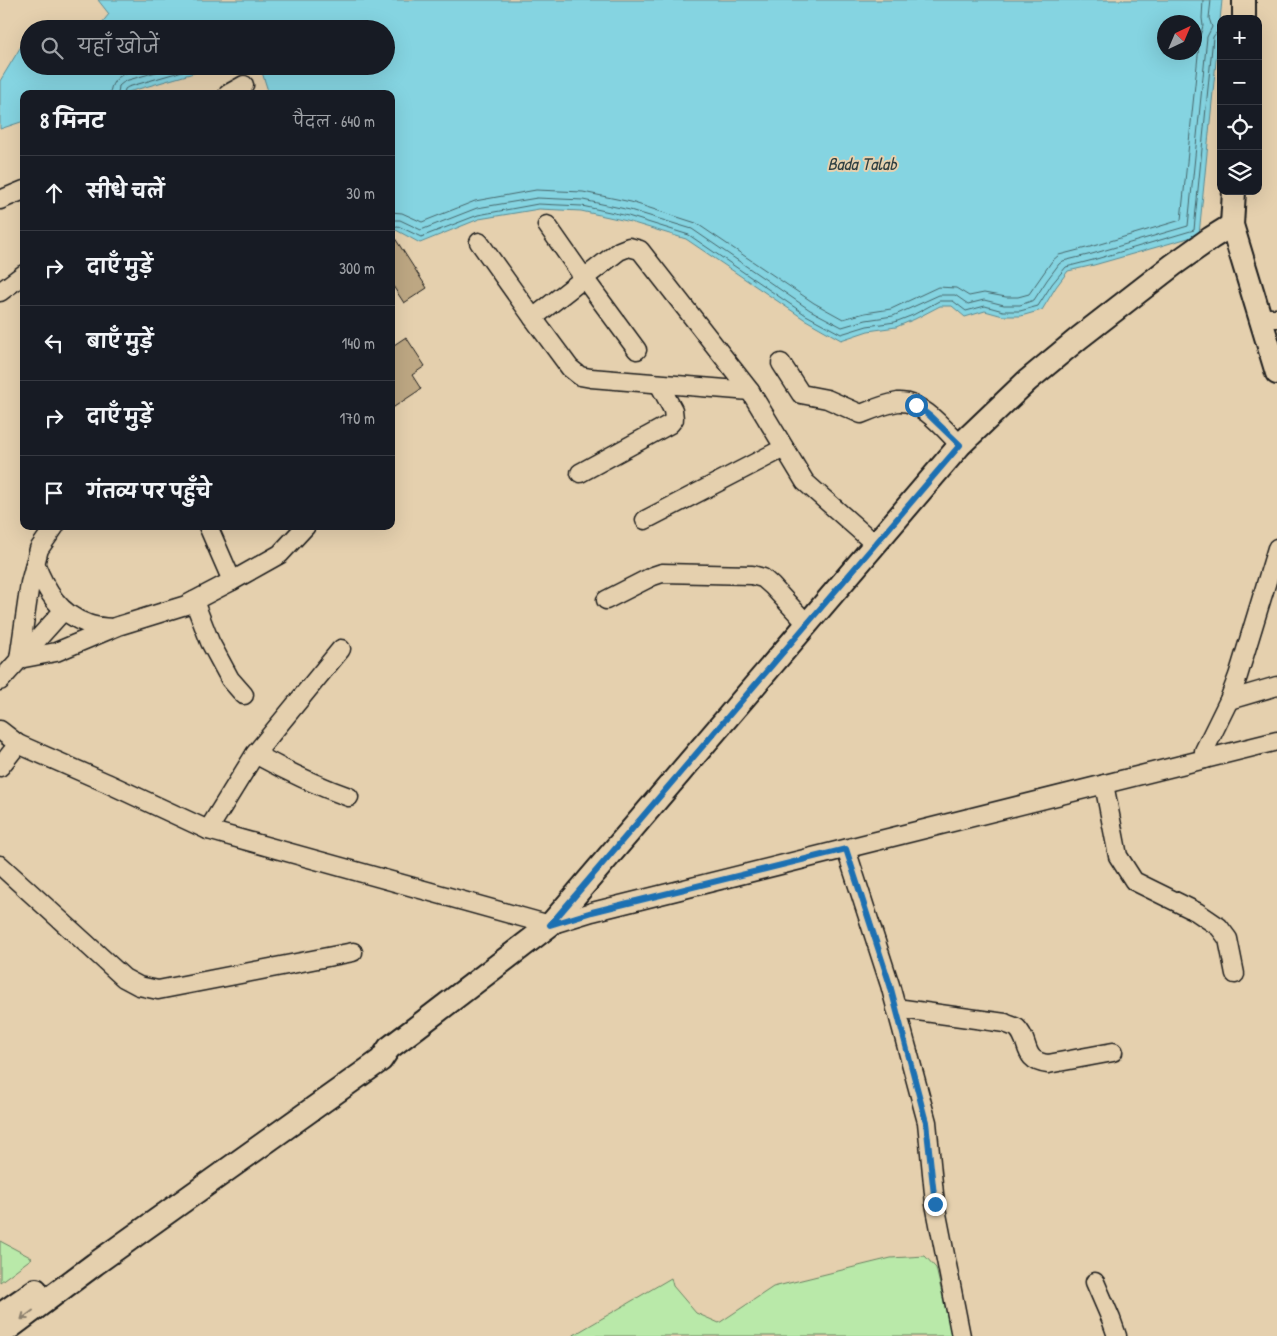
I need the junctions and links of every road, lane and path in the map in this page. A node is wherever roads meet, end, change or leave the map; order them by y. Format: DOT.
graph roads {
  1 [pos="1244,0"];
  2 [pos="1244,15"];
  3 [pos="244,85"];
  4 [pos="235,90"];
  5 [pos="20,192"];
  6 [pos="1234,195"];
  7 [pos="0,200"];
  8 [pos="547,225"];
  9 [pos="1232,225"];
  10 [pos="479,242"];
  11 [pos="20,277"];
  12 [pos="584,278"];
  13 [pos="0,292"];
  14 [pos="533,318"];
  15 [pos="1268,318"];
  16 [pos="637,350"];
  17 [pos="782,363"];
  18 [pos="1277,373"];
  19 [pos="659,384"];
  20 [pos="750,391"];
  21 [pos="960,445"];
  22 [pos="784,448"];
  23 [pos="580,473"];
  24 [pos="645,520"];
  25 [pos="52,530"];
  26 [pos="210,530"];
  27 [pos="302,530"];
  28 [pos="875,544"];
  29 [pos="1277,548"];
  30 [pos="35,563"];
  31 [pos="232,581"];
  32 [pos="606,600"];
  33 [pos="194,601"];
  34 [pos="64,611"];
  35 [pos="807,624"];
  36 [pos="112,628"];
  37 [pos="341,649"];
  38 [pos="20,659"];
  39 [pos="0,681"];
  40 [pos="1277,686"];
  41 [pos="244,695"];
  42 [pos="1229,700"];
  43 [pos="0,730"];
  44 [pos="1277,741"];
  45 [pos="18,744"];
  46 [pos="255,754"];
  47 [pos="1205,759"];
  48 [pos="0,767"];
  49 [pos="1104,784"];
  50 [pos="349,797"];
  51 [pos="208,830"];
  52 [pos="846,849"];
  53 [pos="0,865"];
  54 [pos="550,925"];
  55 [pos="353,952"];
  56 [pos="1235,974"];
  57 [pos="896,1008"];
  58 [pos="389,1048"];
  59 [pos="1113,1052"];
  60 [pos="1095,1282"];
  61 [pos="0,1315"];
  62 [pos="0,1335"];
  63 [pos="962,1336"];
  64 [pos="1117,1336"];
  1 -- 2 [label="main road"];
  3 -- 4 [label="street"];
  5 -- 7 [label="street"];
  6 -- 9 [label="main road"];
  8 -- 12 [label="street"];
  9 -- 15 [label="main road"];
  9 -- 21 [label="main road"];
  10 -- 14 [label="street"];
  11 -- 13 [label="street"];
  12 -- 14 [label="street"];
  12 -- 16 [label="street"];
  12 -- 20 [label="street"];
  14 -- 19 [label="street"];
  15 -- 18 [label="main road"];
  17 -- 21 [label="street"];
  19 -- 20 [label="street"];
  19 -- 23 [label="street"];
  20 -- 22 [label="street"];
  21 -- 28 [label="main road"];
  22 -- 24 [label="street"];
  22 -- 28 [label="street"];
  25 -- 30 [label="street"];
  26 -- 31 [label="street"];
  27 -- 31 [label="street"];
  28 -- 35 [label="main road"];
  29 -- 42 [label="street"];
  30 -- 34 [label="street"];
  30 -- 38 [label="street"];
  31 -- 33 [label="street"];
  32 -- 35 [label="street"];
  33 -- 36 [label="street"];
  33 -- 41 [label="street"];
  34 -- 36 [label="street"];
  34 -- 38 [label="street"];
  35 -- 54 [label="main road"];
  36 -- 38 [label="street"];
  37 -- 46 [label="street"];
  38 -- 39 [label="street"];
  40 -- 42 [label="street"];
  42 -- 47 [label="street"];
  43 -- 45 [label="street"];
  44 -- 47 [label="street"];
  45 -- 48 [label="street"];
  45 -- 51 [label="street"];
  46 -- 50 [label="street"];
  46 -- 51 [label="street"];
  47 -- 49 [label="street"];
  49 -- 52 [label="street"];
  49 -- 56 [label="street"];
  51 -- 54 [label="street"];
  52 -- 54 [label="street"];
  52 -- 57 [label="street"];
  53 -- 55 [label="street"];
  54 -- 58 [label="main road"];
  57 -- 59 [label="street"];
  57 -- 63 [label="street"];
  58 -- 61 [label="main road"];
  58 -- 62 [label="main road, one-way"];
  60 -- 64 [label="street"];
}
